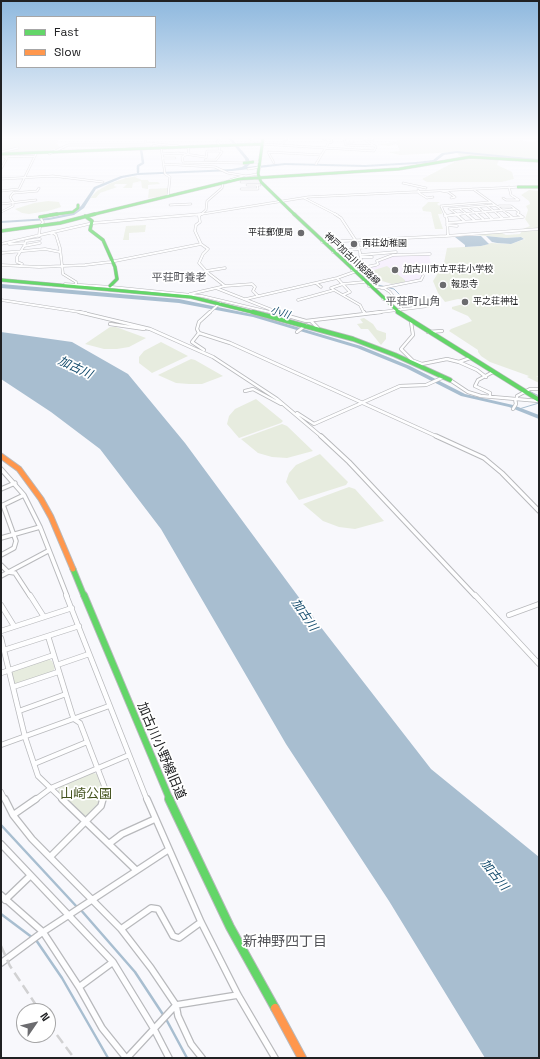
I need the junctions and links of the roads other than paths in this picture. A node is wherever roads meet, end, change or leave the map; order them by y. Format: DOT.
graph roads {
  1 [pos="19,188"];
  2 [pos="39,188"];
  3 [pos="169,188"];
  4 [pos="198,188"];
  5 [pos="221,188"];
  6 [pos="258,188"];
  7 [pos="267,188"];
  8 [pos="425,188"];
  9 [pos="450,188"];
  10 [pos="472,188"];
  11 [pos="509,188"];
  12 [pos="15,189"];
  13 [pos="241,189"];
  14 [pos="247,189"];
  15 [pos="418,190"];
  16 [pos="432,190"];
  17 [pos="1,191"];
  18 [pos="408,191"];
  19 [pos="477,192"];
  20 [pos="14,193"];
  21 [pos="470,193"];
  22 [pos="168,196"];
  23 [pos="433,197"];
  24 [pos="303,198"];
  25 [pos="452,198"];
  26 [pos="503,198"];
  27 [pos="36,200"];
  28 [pos="14,202"];
  29 [pos="280,202"];
  30 [pos="482,202"];
  31 [pos="491,202"];
  32 [pos="473,203"];
  33 [pos="1,204"];
  34 [pos="191,204"];
  35 [pos="464,204"];
  36 [pos="78,205"];
  37 [pos="170,205"];
  38 [pos="446,205"];
  39 [pos="455,205"];
  40 [pos="477,206"];
  41 [pos="486,206"];
  42 [pos="497,206"];
  43 [pos="468,207"];
  44 [pos="331,208"];
  45 [pos="459,208"];
  46 [pos="450,209"];
  47 [pos="516,210"];
  48 [pos="58,211"];
  49 [pos="503,211"];
  50 [pos="1,212"];
  51 [pos="332,212"];
  52 [pos="485,212"];
  53 [pos="494,212"];
  54 [pos="475,213"];
  55 [pos="466,214"];
  56 [pos="518,214"];
  57 [pos="48,215"];
  58 [pos="457,215"];
  59 [pos="509,215"];
  60 [pos="85,216"];
  61 [pos="199,216"];
  62 [pos="446,216"];
  63 [pos="41,218"];
  64 [pos="492,218"];
  65 [pos="502,218"];
  66 [pos="513,218"];
  67 [pos="483,219"];
  68 [pos="474,220"];
  69 [pos="464,221"];
  70 [pos="93,223"];
  71 [pos="447,224"];
  72 [pos="40,226"];
  73 [pos="457,226"];
  74 [pos="539,229"];
  75 [pos="1,231"];
  76 [pos="52,232"];
  77 [pos="39,235"];
  78 [pos="448,236"];
  79 [pos="40,239"];
  80 [pos="356,240"];
  81 [pos="6,242"];
  82 [pos="322,242"];
  83 [pos="1,244"];
  84 [pos="24,244"];
  85 [pos="40,244"];
  86 [pos="202,244"];
  87 [pos="370,247"];
  88 [pos="358,248"];
  89 [pos="40,250"];
  90 [pos="19,252"];
  91 [pos="60,252"];
  92 [pos="333,252"];
  93 [pos="396,252"];
  94 [pos="1,253"];
  95 [pos="430,254"];
  96 [pos="360,256"];
  97 [pos="372,257"];
  98 [pos="113,261"];
  99 [pos="1,265"];
  100 [pos="34,267"];
  101 [pos="61,267"];
  102 [pos="224,268"];
  103 [pos="360,268"];
  104 [pos="206,271"];
  105 [pos="353,271"];
  106 [pos="423,276"];
  107 [pos="337,278"];
  108 [pos="1,280"];
  109 [pos="316,283"];
  110 [pos="76,284"];
  111 [pos="343,284"];
  112 [pos="366,284"];
  113 [pos="56,285"];
  114 [pos="225,286"];
  115 [pos="111,287"];
  116 [pos="321,287"];
  117 [pos="384,287"];
  118 [pos="216,288"];
  119 [pos="334,290"];
  120 [pos="136,292"];
  121 [pos="189,294"];
  122 [pos="168,295"];
  123 [pos="343,295"];
  124 [pos="258,296"];
  125 [pos="395,298"];
  126 [pos="244,299"];
  127 [pos="383,299"];
  128 [pos="1,300"];
  129 [pos="298,300"];
  130 [pos="220,303"];
  131 [pos="429,306"];
  132 [pos="402,309"];
  133 [pos="395,310"];
  134 [pos="275,313"];
  135 [pos="365,314"];
  136 [pos="311,321"];
  137 [pos="411,322"];
  138 [pos="110,324"];
  139 [pos="306,325"];
  140 [pos="318,328"];
  141 [pos="155,331"];
  142 [pos="442,331"];
  143 [pos="297,332"];
  144 [pos="428,332"];
  145 [pos="199,333"];
  146 [pos="207,354"];
  147 [pos="470,358"];
  148 [pos="413,361"];
  149 [pos="459,362"];
  150 [pos="493,372"];
  151 [pos="444,377"];
  152 [pos="485,377"];
  153 [pos="450,380"];
  154 [pos="539,389"];
  155 [pos="245,391"];
  156 [pos="526,392"];
  157 [pos="490,397"];
  158 [pos="516,399"];
  159 [pos="539,400"];
  160 [pos="362,403"];
  161 [pos="513,409"];
  162 [pos="290,410"];
  163 [pos="1,456"];
  164 [pos="1,469"];
  165 [pos="15,482"];
  166 [pos="1,489"];
  167 [pos="24,495"];
  168 [pos="2,506"];
  169 [pos="537,506"];
  170 [pos="539,510"];
  171 [pos="40,526"];
  172 [pos="15,534"];
  173 [pos="1,538"];
  174 [pos="48,551"];
  175 [pos="1,555"];
  176 [pos="1,565"];
  177 [pos="8,572"];
  178 [pos="1,576"];
  179 [pos="539,604"];
  180 [pos="1,605"];
  181 [pos="72,608"];
  182 [pos="509,615"];
  183 [pos="44,617"];
  184 [pos="14,626"];
  185 [pos="79,626"];
  186 [pos="1,631"];
  187 [pos="48,636"];
  188 [pos="1,638"];
  189 [pos="4,650"];
  190 [pos="89,654"];
  191 [pos="54,655"];
  192 [pos="57,664"];
  193 [pos="539,664"];
  194 [pos="8,670"];
  195 [pos="58,672"];
  196 [pos="1,673"];
  197 [pos="14,687"];
  198 [pos="66,694"];
  199 [pos="109,706"];
  200 [pos="19,711"];
  201 [pos="74,719"];
  202 [pos="25,736"];
  203 [pos="87,742"];
  204 [pos="1,745"];
  205 [pos="129,755"];
  206 [pos="34,764"];
  207 [pos="97,768"];
  208 [pos="51,788"];
  209 [pos="1,792"];
  210 [pos="13,815"];
  211 [pos="155,819"];
  212 [pos="87,822"];
  213 [pos="1,844"];
  214 [pos="110,844"];
  215 [pos="168,850"];
  216 [pos="50,857"];
  217 [pos="136,870"];
  218 [pos="30,876"];
  219 [pos="3,898"];
  220 [pos="92,899"];
  221 [pos="68,915"];
  222 [pos="201,922"];
  223 [pos="121,929"];
  224 [pos="42,932"];
  225 [pos="113,962"];
  226 [pos="1,963"];
  227 [pos="79,987"];
  228 [pos="238,995"];
  229 [pos="174,1007"];
  230 [pos="154,1029"];
  231 [pos="126,1058"];
  232 [pos="169,1058"];
  233 [pos="202,1058"];
  234 [pos="274,1058"];
  235 [pos="302,1058"];
  1 -- 12 [label="street"];
  2 -- 20 [label="street"];
  3 -- 22 [label="street"];
  4 -- 22 [label="main road"];
  5 -- 61 [label="street"];
  6 -- 14 [label="street"];
  7 -- 29 [label="main road, 神戸加古川姫路線"];
  8 -- 16 [label="street"];
  9 -- 16 [label="street"];
  10 -- 19 [label="street"];
  11 -- 26 [label="street"];
  12 -- 17 [label="street"];
  12 -- 20 [label="street"];
  13 -- 14 [label="street"];
  15 -- 16 [label="street"];
  15 -- 18 [label="street"];
  15 -- 23 [label="street"];
  16 -- 25 [label="street"];
  18 -- 24 [label="street"];
  19 -- 21 [label="street"];
  19 -- 31 [label="street"];
  20 -- 28 [label="street"];
  22 -- 60 [label="main road"];
  24 -- 29 [label="street"];
  24 -- 51 [label="street"];
  27 -- 28 [label="street"];
  28 -- 33 [label="street"];
  28 -- 50 [label="street"];
  29 -- 61 [label="street"];
  29 -- 82 [label="main road, 神戸加古川姫路線"];
  30 -- 31 [label="street"];
  30 -- 32 [label="street"];
  30 -- 41 [label="street"];
  31 -- 42 [label="street"];
  32 -- 35 [label="street"];
  32 -- 40 [label="street"];
  34 -- 37 [label="street"];
  35 -- 39 [label="street"];
  35 -- 43 [label="street"];
  36 -- 57 [label="main road"];
  38 -- 39 [label="street"];
  38 -- 46 [label="street"];
  38 -- 62 [label="street"];
  39 -- 45 [label="street"];
  40 -- 41 [label="street"];
  40 -- 43 [label="street"];
  40 -- 52 [label="street"];
  41 -- 42 [label="street"];
  41 -- 53 [label="street"];
  42 -- 47 [label="street"];
  42 -- 49 [label="street"];
  43 -- 45 [label="street"];
  43 -- 54 [label="street"];
  44 -- 51 [label="street"];
  45 -- 46 [label="street"];
  45 -- 55 [label="street"];
  46 -- 58 [label="street"];
  47 -- 49 [label="street"];
  47 -- 56 [label="street"];
  48 -- 57 [label="street"];
  49 -- 53 [label="street"];
  49 -- 59 [label="street"];
  51 -- 80 [label="street"];
  52 -- 53 [label="street"];
  52 -- 54 [label="street"];
  52 -- 64 [label="street"];
  53 -- 65 [label="street"];
  54 -- 55 [label="street"];
  54 -- 67 [label="street"];
  55 -- 58 [label="street"];
  55 -- 68 [label="street"];
  56 -- 59 [label="street"];
  56 -- 66 [label="street"];
  57 -- 63 [label="main road"];
  58 -- 62 [label="street"];
  58 -- 69 [label="street"];
  59 -- 66 [label="street"];
  60 -- 70 [label="main road"];
  60 -- 72 [label="main road"];
  61 -- 70 [label="street"];
  61 -- 86 [label="street"];
  62 -- 71 [label="street"];
  63 -- 72 [label="street"];
  64 -- 65 [label="street"];
  64 -- 67 [label="street"];
  65 -- 66 [label="street"];
  67 -- 68 [label="street"];
  68 -- 69 [label="street"];
  69 -- 71 [label="street"];
  70 -- 76 [label="street"];
  70 -- 98 [label="main road"];
  71 -- 73 [label="street"];
  71 -- 78 [label="street"];
  72 -- 75 [label="main road"];
  72 -- 77 [label="street"];
  74 -- 78 [label="street"];
  76 -- 77 [label="street"];
  76 -- 91 [label="street"];
  77 -- 79 [label="street"];
  77 -- 81 [label="street"];
  78 -- 80 [label="street"];
  79 -- 84 [label="street"];
  79 -- 85 [label="street"];
  80 -- 82 [label="street"];
  80 -- 88 [label="street"];
  81 -- 83 [label="street"];
  81 -- 84 [label="street"];
  82 -- 92 [label="main road, 神戸加古川姫路線"];
  84 -- 85 [label="street"];
  84 -- 90 [label="street"];
  85 -- 89 [label="street"];
  86 -- 98 [label="street"];
  86 -- 104 [label="street"];
  87 -- 88 [label="street"];
  88 -- 92 [label="street"];
  88 -- 96 [label="street"];
  89 -- 90 [label="street"];
  89 -- 91 [label="street"];
  90 -- 94 [label="street"];
  90 -- 100 [label="street"];
  91 -- 101 [label="street"];
  92 -- 105 [label="main road, 神戸加古川姫路線"];
  93 -- 96 [label="street"];
  95 -- 103 [label="street"];
  96 -- 97 [label="street"];
  96 -- 103 [label="street"];
  98 -- 101 [label="street"];
  98 -- 115 [label="main road"];
  99 -- 100 [label="street"];
  100 -- 101 [label="street"];
  101 -- 110 [label="street"];
  102 -- 104 [label="street"];
  103 -- 105 [label="street"];
  104 -- 114 [label="street"];
  105 -- 107 [label="street"];
  105 -- 112 [label="main road, 神戸加古川姫路線"];
  106 -- 117 [label="street"];
  107 -- 109 [label="street"];
  107 -- 111 [label="street"];
  108 -- 113 [label="main road"];
  109 -- 116 [label="street"];
  109 -- 124 [label="street"];
  110 -- 113 [label="street"];
  110 -- 115 [label="street"];
  111 -- 112 [label="street"];
  111 -- 119 [label="street"];
  111 -- 123 [label="street"];
  112 -- 117 [label="street"];
  112 -- 127 [label="main road, 神戸加古川姫路線"];
  113 -- 120 [label="main road"];
  114 -- 118 [label="street"];
  114 -- 124 [label="street"];
  115 -- 120 [label="street"];
  115 -- 121 [label="street"];
  117 -- 125 [label="street"];
  118 -- 121 [label="street"];
  118 -- 126 [label="street"];
  119 -- 123 [label="street"];
  119 -- 129 [label="street"];
  120 -- 122 [label="main road"];
  121 -- 122 [label="street"];
  121 -- 134 [label="street"];
  122 -- 130 [label="main road"];
  123 -- 135 [label="street"];
  124 -- 126 [label="street"];
  125 -- 127 [label="street"];
  125 -- 132 [label="street"];
  126 -- 134 [label="street"];
  127 -- 133 [label="main road, 神戸加古川姫路線"];
  128 -- 141 [label="street"];
  130 -- 139 [label="main road"];
  130 -- 145 [label="street"];
  131 -- 132 [label="street"];
  132 -- 133 [label="street"];
  133 -- 135 [label="street"];
  133 -- 137 [label="main road, 神戸加古川姫路線"];
  134 -- 136 [label="street"];
  135 -- 136 [label="street"];
  136 -- 140 [label="street"];
  137 -- 144 [label="main road, 神戸加古川姫路線"];
  137 -- 148 [label="street"];
  138 -- 141 [label="street"];
  139 -- 140 [label="main road"];
  139 -- 143 [label="street"];
  140 -- 148 [label="main road"];
  141 -- 146 [label="street"];
  142 -- 144 [label="street"];
  144 -- 147 [label="main road, 神戸加古川姫路線"];
  145 -- 146 [label="street"];
  145 -- 160 [label="street"];
  146 -- 162 [label="street"];
  147 -- 149 [label="street"];
  147 -- 150 [label="main road, 神戸加古川姫路線"];
  148 -- 149 [label="street"];
  148 -- 151 [label="main road"];
  149 -- 152 [label="street"];
  150 -- 152 [label="street"];
  150 -- 156 [label="main road, 神戸加古川姫路線"];
  151 -- 153 [label="main road"];
  151 -- 160 [label="street"];
  152 -- 157 [label="street"];
  153 -- 157 [label="street"];
  154 -- 156 [label="street"];
  155 -- 162 [label="street"];
  156 -- 158 [label="street"];
  156 -- 159 [label="main road, 神戸加古川姫路線"];
  157 -- 158 [label="street"];
  158 -- 159 [label="street"];
  158 -- 161 [label="street"];
  160 -- 162 [label="street"];
  160 -- 169 [label="street"];
  162 -- 193 [label="street"];
  163 -- 235 [label="main road, 加古川小野線旧道"];
  164 -- 165 [label="street"];
  165 -- 166 [label="street"];
  165 -- 167 [label="street"];
  167 -- 168 [label="street"];
  167 -- 171 [label="street"];
  168 -- 172 [label="street"];
  169 -- 170 [label="street"];
  171 -- 172 [label="street"];
  171 -- 174 [label="street"];
  172 -- 173 [label="street"];
  172 -- 175 [label="street"];
  174 -- 177 [label="street"];
  174 -- 181 [label="street"];
  176 -- 177 [label="street"];
  177 -- 178 [label="street"];
  177 -- 183 [label="street"];
  179 -- 182 [label="street"];
  180 -- 184 [label="street"];
  181 -- 183 [label="street"];
  181 -- 185 [label="street"];
  183 -- 184 [label="street"];
  184 -- 186 [label="street"];
  185 -- 187 [label="street"];
  185 -- 190 [label="street"];
  187 -- 189 [label="street"];
  187 -- 191 [label="street"];
  188 -- 189 [label="street"];
  189 -- 194 [label="street"];
  190 -- 192 [label="street"];
  190 -- 199 [label="street"];
  191 -- 192 [label="street"];
  191 -- 194 [label="street"];
  192 -- 195 [label="street"];
  194 -- 196 [label="street"];
  194 -- 197 [label="street"];
  195 -- 197 [label="street"];
  195 -- 198 [label="street"];
  197 -- 200 [label="street"];
  198 -- 200 [label="street"];
  198 -- 201 [label="street"];
  199 -- 201 [label="street"];
  199 -- 205 [label="street"];
  200 -- 202 [label="street"];
  201 -- 202 [label="street"];
  201 -- 203 [label="street"];
  202 -- 204 [label="street"];
  202 -- 206 [label="street"];
  203 -- 206 [label="street"];
  203 -- 207 [label="street"];
  205 -- 207 [label="street"];
  205 -- 211 [label="street"];
  206 -- 208 [label="street"];
  207 -- 208 [label="street"];
  207 -- 212 [label="street"];
  208 -- 210 [label="street"];
  208 -- 212 [label="street"];
  209 -- 210 [label="street"];
  210 -- 216 [label="street"];
  211 -- 214 [label="street"];
  211 -- 215 [label="street"];
  212 -- 214 [label="street"];
  212 -- 216 [label="street"];
  213 -- 218 [label="street"];
  214 -- 217 [label="street"];
  215 -- 217 [label="street"];
  215 -- 222 [label="street"];
  216 -- 220 [label="street"];
  217 -- 220 [label="street"];
  218 -- 219 [label="street"];
  218 -- 221 [label="street"];
  219 -- 224 [label="street"];
  220 -- 221 [label="street"];
  220 -- 223 [label="street"];
  221 -- 224 [label="street"];
  221 -- 225 [label="street"];
  222 -- 223 [label="street"];
  222 -- 228 [label="street"];
  223 -- 229 [label="street"];
  224 -- 226 [label="street"];
  224 -- 227 [label="street"];
  225 -- 227 [label="street"];
  225 -- 230 [label="street"];
  227 -- 231 [label="street"];
  228 -- 229 [label="street"];
  228 -- 234 [label="street"];
  229 -- 230 [label="street"];
  229 -- 233 [label="street"];
  230 -- 231 [label="street"];
  230 -- 232 [label="street"];
}
